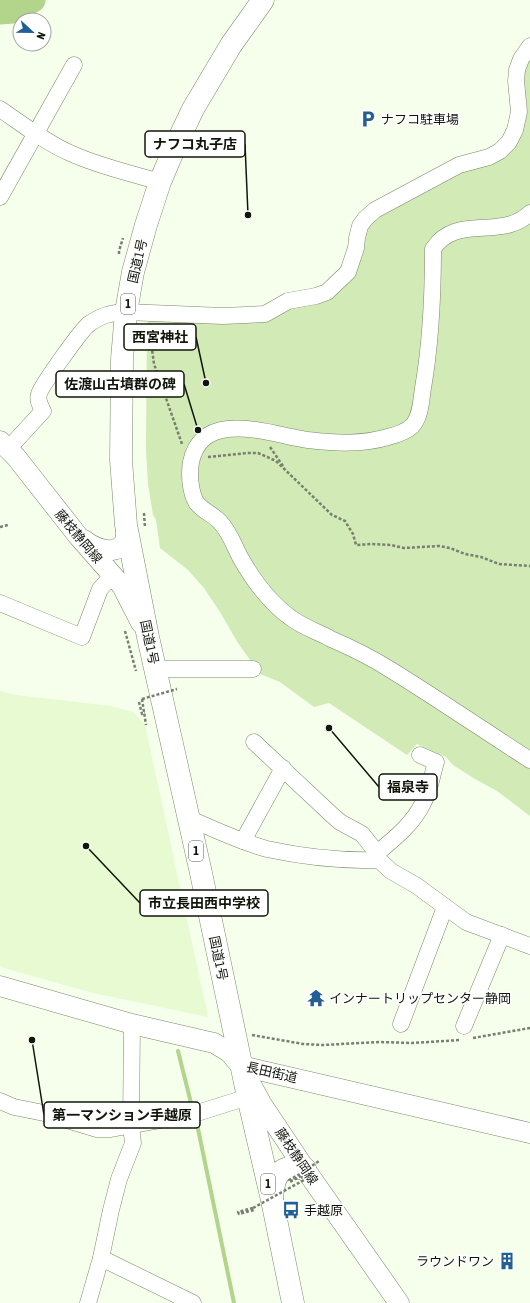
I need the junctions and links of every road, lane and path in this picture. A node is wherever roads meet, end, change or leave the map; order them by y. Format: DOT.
graph roads {
  1 [pos="263,0"];
  2 [pos="530,46"];
  3 [pos="74,66"];
  4 [pos="0,109"];
  5 [pos="35,133"];
  6 [pos="160,182"];
  7 [pos="0,197"];
  8 [pos="530,213"];
  9 [pos="136,313"];
  10 [pos="179,384"];
  11 [pos="162,385"];
  12 [pos="258,431"];
  13 [pos="4,445"];
  14 [pos="192,460"];
  15 [pos="287,472"];
  16 [pos="144,511"];
  17 [pos="136,524"];
  18 [pos="8,526"];
  19 [pos="0,527"];
  20 [pos="78,536"];
  21 [pos="530,566"];
  22 [pos="113,575"];
  23 [pos="0,603"];
  24 [pos="124,628"];
  25 [pos="148,637"];
  26 [pos="253,669"];
  27 [pos="147,674"];
  28 [pos="177,689"];
  29 [pos="141,692"];
  30 [pos="139,702"];
  31 [pos="144,713"];
  32 [pos="146,725"];
  33 [pos="150,729"];
  34 [pos="254,742"];
  35 [pos="420,755"];
  36 [pos="530,760"];
  37 [pos="283,768"];
  38 [pos="188,818"];
  39 [pos="243,841"];
  40 [pos="378,857"];
  41 [pos="445,907"];
  42 [pos="502,935"];
  43 [pos="530,946"];
  44 [pos="0,986"];
  45 [pos="132,1024"];
  46 [pos="401,1024"];
  47 [pos="464,1026"];
  48 [pos="530,1028"];
  49 [pos="247,1035"];
  50 [pos="241,1066"];
  51 [pos="248,1097"];
  52 [pos="0,1101"];
  53 [pos="131,1125"];
  54 [pos="530,1133"];
  55 [pos="306,1170"];
  56 [pos="263,1205"];
  57 [pos="101,1258"];
  58 [pos="88,1303"];
  59 [pos="193,1303"];
  60 [pos="293,1303"];
  61 [pos="399,1303"];
  1 -- 6 [label="highway, 国道1号 / 1"];
  2 -- 9 [label="street"];
  3 -- 5 [label="street"];
  4 -- 5 [label="street"];
  5 -- 6 [label="street"];
  5 -- 7 [label="street"];
  6 -- 9 [label="highway, 国道1号 / 1"];
  8 -- 12 [label="street"];
  9 -- 11 [label="path"];
  9 -- 13 [label="street"];
  9 -- 17 [label="highway, 国道1号 / 1"];
  10 -- 11 [label="path"];
  11 -- 14 [label="path"];
  12 -- 14 [label="street"];
  12 -- 15 [label="path"];
  13 -- 20 [label="main road, 藤枝静岡線"];
  14 -- 15 [label="path"];
  14 -- 36 [label="street"];
  15 -- 21 [label="path"];
  16 -- 17 [label="path"];
  17 -- 20 [label="main road"];
  17 -- 25 [label="highway, 国道1号 / 1"];
  18 -- 19 [label="path"];
  20 -- 22 [label="main road, 藤枝静岡線"];
  22 -- 23 [label="street"];
  22 -- 25 [label="main road, 藤枝静岡線"];
  24 -- 27 [label="path"];
  25 -- 27 [label="highway, 国道1号 / 1"];
  26 -- 27 [label="street"];
  27 -- 38 [label="highway, 国道1号 / 1"];
  28 -- 31 [label="path, bridge"];
  29 -- 33 [label="path"];
  30 -- 31 [label="path"];
  31 -- 32 [label="path"];
  34 -- 37 [label="street"];
  35 -- 40 [label="street"];
  37 -- 39 [label="street"];
  37 -- 40 [label="street"];
  38 -- 39 [label="street"];
  38 -- 50 [label="highway, 国道1号 / 1"];
  39 -- 40 [label="street"];
  40 -- 41 [label="street"];
  41 -- 42 [label="street"];
  41 -- 46 [label="street"];
  42 -- 43 [label="street"];
  42 -- 47 [label="street"];
  44 -- 45 [label="main road, 長田街道"];
  45 -- 50 [label="main road, 長田街道"];
  45 -- 53 [label="street"];
  48 -- 49 [label="path"];
  50 -- 51 [label="highway, 国道1号 / 1"];
  50 -- 54 [label="main road, 長田街道"];
  50 -- 55 [label="main road, 藤枝静岡線"];
  51 -- 53 [label="street"];
  51 -- 56 [label="highway, 国道1号 / 1"];
  52 -- 53 [label="street"];
  53 -- 57 [label="street"];
  55 -- 56 [label="highway"];
  55 -- 56 [label="path, bridge"];
  55 -- 61 [label="main road, 藤枝静岡線"];
  56 -- 60 [label="highway, 国道1号 / 1"];
  57 -- 58 [label="street"];
  57 -- 59 [label="street"];
}
